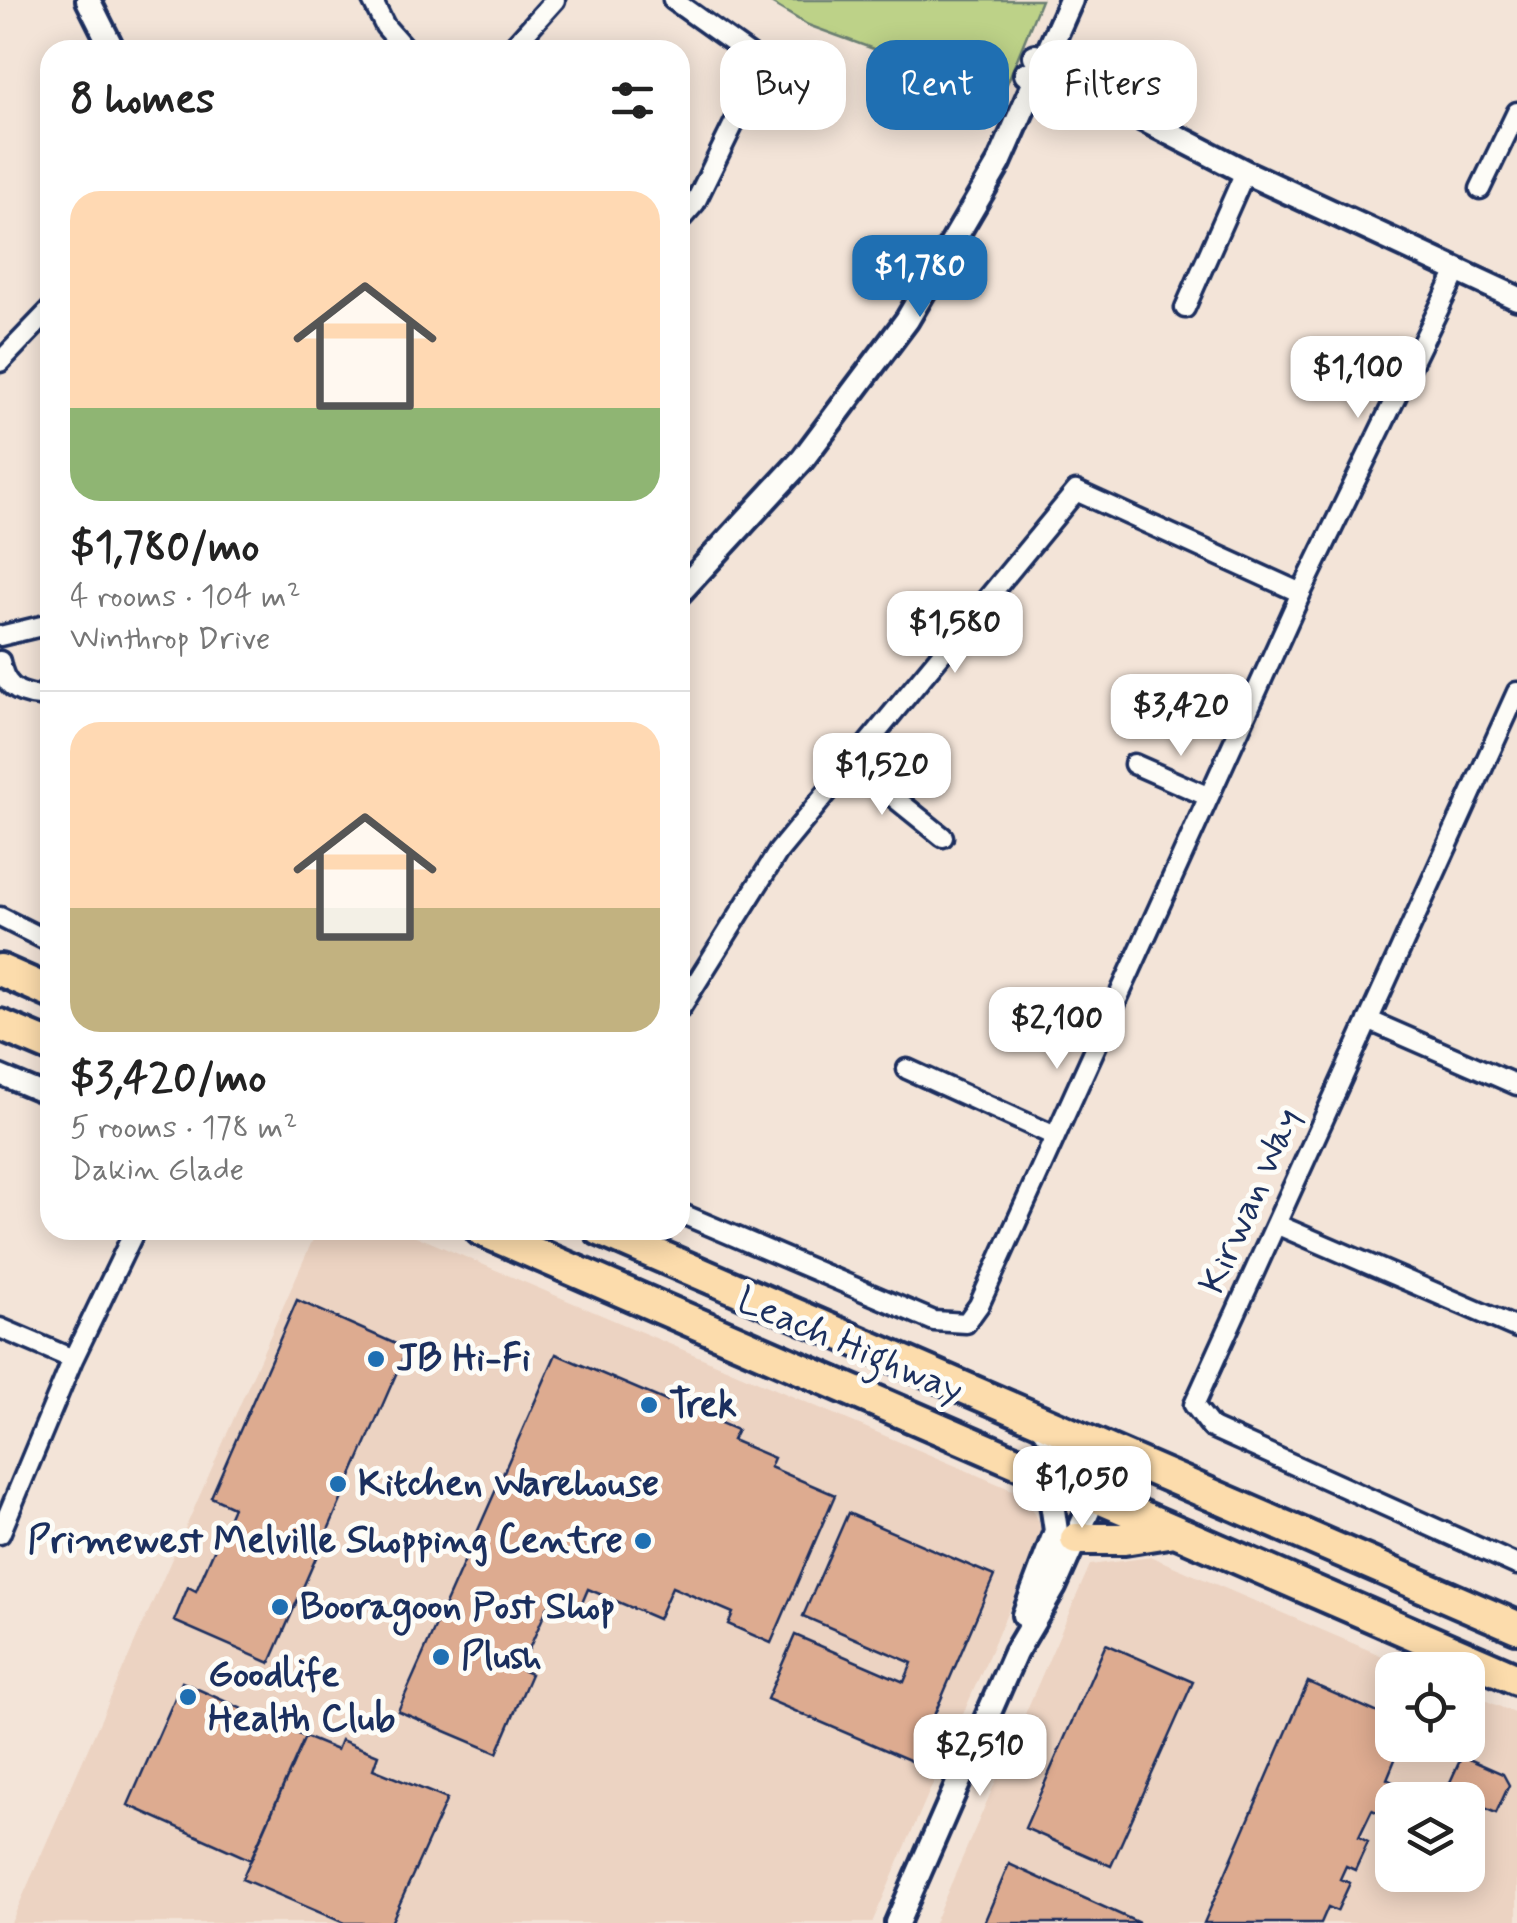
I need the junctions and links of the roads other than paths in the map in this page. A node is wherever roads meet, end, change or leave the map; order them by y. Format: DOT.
graph roads {
  1 [pos="372,0"];
  2 [pos="555,0"];
  3 [pos="673,0"];
  4 [pos="1057,0"];
  5 [pos="1071,0"];
  6 [pos="95,4"];
  7 [pos="109,40"];
  8 [pos="397,40"];
  9 [pos="519,40"];
  10 [pos="1045,40"];
  11 [pos="1051,40"];
  12 [pos="1029,82"];
  13 [pos="1029,89"];
  14 [pos="1517,112"];
  15 [pos="1164,130"];
  16 [pos="1244,172"];
  17 [pos="1480,189"];
  18 [pos="690,209"];
  19 [pos="1457,270"];
  20 [pos="1517,298"];
  21 [pos="1186,308"];
  22 [pos="40,320"];
  23 [pos="0,362"];
  24 [pos="690,560"];
  25 [pos="690,581"];
  26 [pos="1302,593"];
  27 [pos="40,628"];
  28 [pos="0,636"];
  29 [pos="0,662"];
  30 [pos="1517,692"];
  31 [pos="40,695"];
  32 [pos="850,762"];
  33 [pos="1134,764"];
  34 [pos="1207,796"];
  35 [pos="943,837"];
  36 [pos="0,917"];
  37 [pos="40,937"];
  38 [pos="0,970"];
  39 [pos="40,988"];
  40 [pos="690,994"];
  41 [pos="1368,1020"];
  42 [pos="0,1025"];
  43 [pos="40,1042"];
  44 [pos="907,1069"];
  45 [pos="0,1074"];
  46 [pos="1517,1085"];
  47 [pos="40,1092"];
  48 [pos="1054,1136"];
  49 [pos="690,1218"];
  50 [pos="1278,1225"];
  51 [pos="130,1240"];
  52 [pos="504,1240"];
  53 [pos="623,1240"];
  54 [pos="0,1328"];
  55 [pos="1517,1328"];
  56 [pos="73,1359"];
  57 [pos="1036,1418"];
  58 [pos="1048,1475"];
  59 [pos="1092,1494"];
  60 [pos="1174,1530"];
  61 [pos="0,1534"];
  62 [pos="1076,1539"];
  63 [pos="1517,1566"];
  64 [pos="1517,1627"];
  65 [pos="1015,1653"];
  66 [pos="1517,1679"];
  67 [pos="897,1923"];
  1 -- 8 [label="street"];
  2 -- 9 [label="street"];
  3 -- 18 [label="street"];
  4 -- 10 [label="street"];
  5 -- 11 [label="street"];
  6 -- 7 [label="street"];
  12 -- 24 [label="street"];
  13 -- 25 [label="street"];
  14 -- 17 [label="street"];
  15 -- 16 [label="street"];
  16 -- 19 [label="street"];
  16 -- 21 [label="street"];
  19 -- 20 [label="street"];
  19 -- 26 [label="street"];
  22 -- 23 [label="street"];
  26 -- 32 [label="street"];
  26 -- 34 [label="street"];
  27 -- 28 [label="street"];
  29 -- 31 [label="street"];
  30 -- 41 [label="street, Kirwan Way"];
  32 -- 35 [label="street"];
  32 -- 40 [label="street"];
  33 -- 34 [label="street"];
  34 -- 48 [label="street"];
  36 -- 37 [label="street"];
  38 -- 39 [label="highway"];
  41 -- 46 [label="street"];
  41 -- 50 [label="street, Kirwan Way"];
  42 -- 43 [label="highway"];
  44 -- 48 [label="street"];
  45 -- 47 [label="street"];
  48 -- 49 [label="street"];
  50 -- 55 [label="street"];
  50 -- 63 [label="street, Kirwan Way"];
  51 -- 56 [label="street"];
  52 -- 58 [label="highway, Leach Highway"];
  53 -- 57 [label="highway, Leach Highway"];
  54 -- 56 [label="street"];
  56 -- 61 [label="street"];
  57 -- 59 [label="street"];
  57 -- 64 [label="highway, Leach Highway"];
  58 -- 59 [label="highway, Leach Highway"];
  58 -- 65 [label="street"];
  59 -- 60 [label="highway, Leach Highway"];
  59 -- 62 [label="street"];
  60 -- 62 [label="highway"];
  60 -- 66 [label="highway, Leach Highway"];
  62 -- 65 [label="street"];
  65 -- 67 [label="street"];
}
